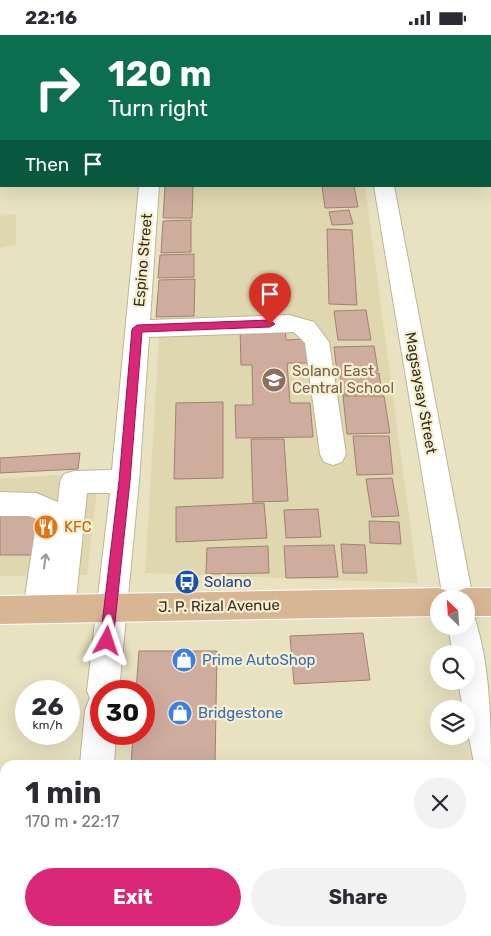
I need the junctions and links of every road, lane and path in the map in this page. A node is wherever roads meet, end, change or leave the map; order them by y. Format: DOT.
graph roads {
  1 [pos="149,187"];
  2 [pos="384,187"];
  3 [pos="137,329"];
  4 [pos="333,454"];
  5 [pos="125,481"];
  6 [pos="0,505"];
  7 [pos="456,590"];
  8 [pos="491,601"];
  9 [pos="475,602"];
  10 [pos="430,603"];
  11 [pos="110,608"];
  12 [pos="49,609"];
  13 [pos="0,610"];
  14 [pos="465,635"];
  15 [pos="104,680"];
  16 [pos="98,745"];
  17 [pos="97,760"];
  18 [pos="490,760"];
  1 -- 3 [label="street, Espino Street"];
  2 -- 7 [label="street, Magsaysay Street"];
  3 -- 4 [label="street"];
  3 -- 5 [label="street, Espino Street"];
  5 -- 11 [label="street, Espino Street"];
  5 -- 12 [label="street"];
  12 -- 6 [label="street, one-way"];
  8 -- 9 [label="main road"];
  10 -- 11 [label="main road, J. P. Rizal Avenue"];
  11 -- 12 [label="main road, J. P. Rizal Avenue"];
  11 -- 15 [label="street, Espino Street"];
  12 -- 13 [label="main road, J. P. Rizal Avenue"];
  14 -- 18 [label="street"];
  16 -- 17 [label="street"];
}
